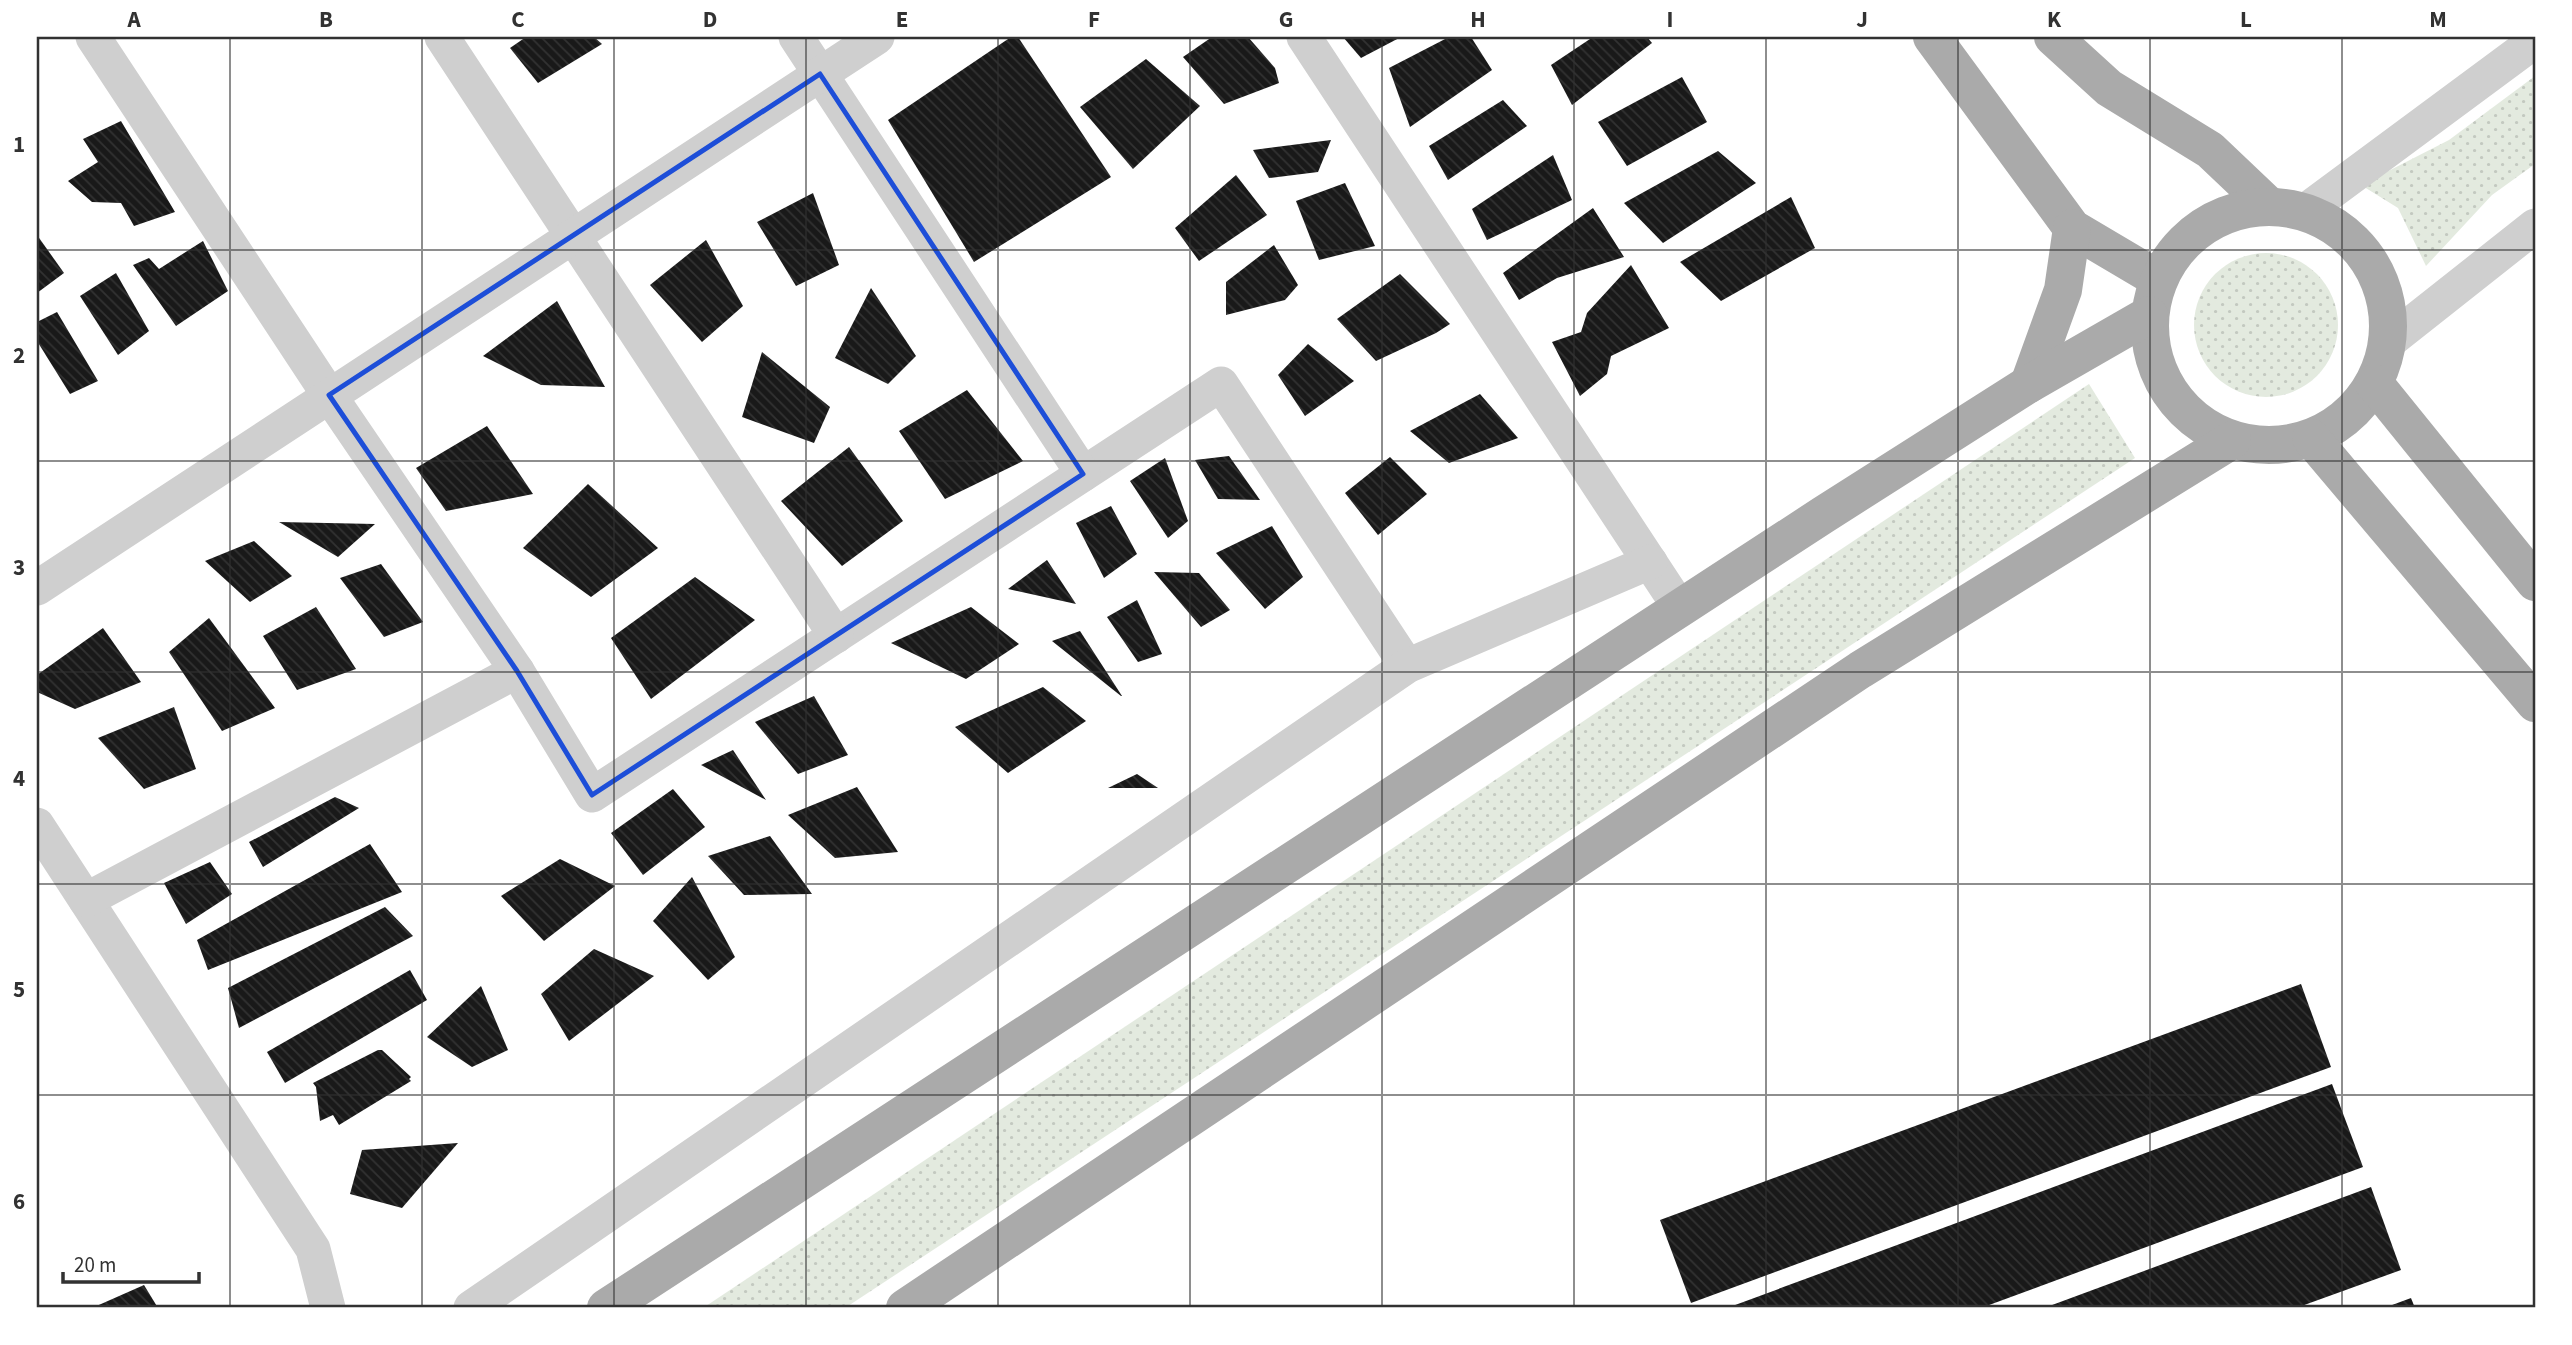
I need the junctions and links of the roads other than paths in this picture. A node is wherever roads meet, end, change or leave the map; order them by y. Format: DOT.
graph roads {
  1 [pos="93,37"];
  2 [pos="442,37"];
  3 [pos="796,37"];
  4 [pos="877,37"];
  5 [pos="1304,37"];
  6 [pos="1932,37"];
  7 [pos="2053,37"];
  8 [pos="2535,41"];
  9 [pos="820,74"];
  10 [pos="2287,209"];
  11 [pos="2072,228"];
  12 [pos="573,235"];
  13 [pos="2530,235"];
  14 [pos="2158,279"];
  15 [pos="2149,316"];
  16 [pos="2387,342"];
  17 [pos="2374,383"];
  18 [pos="2029,384"];
  19 [pos="329,395"];
  20 [pos="2311,438"];
  21 [pos="2232,440"];
  22 [pos="1083,474"];
  23 [pos="1650,562"];
  24 [pos="2535,582"];
  25 [pos="37,588"];
  26 [pos="1680,608"];
  27 [pos="836,636"];
  28 [pos="1407,666"];
  29 [pos="517,671"];
  30 [pos="2535,703"];
  31 [pos="37,825"];
  32 [pos="86,901"];
  33 [pos="328,1308"];
  34 [pos="471,1308"];
  35 [pos="606,1308"];
  36 [pos="905,1308"];
  1 -- 19 [label="street"];
  2 -- 12 [label="street"];
  3 -- 9 [label="street"];
  4 -- 9 [label="street"];
  5 -- 23 [label="street"];
  6 -- 11 [label="main road"];
  7 -- 10 [label="main road"];
  8 -- 10 [label="street"];
  9 -- 12 [label="street"];
  9 -- 22 [label="street"];
  10 -- 14 [label="main road"];
  10 -- 16 [label="main road"];
  11 -- 14 [label="main road"];
  11 -- 18 [label="main road"];
  12 -- 19 [label="street"];
  12 -- 27 [label="street"];
  13 -- 16 [label="street"];
  14 -- 15 [label="main road"];
  15 -- 18 [label="main road"];
  15 -- 21 [label="main road"];
  16 -- 17 [label="main road"];
  17 -- 20 [label="main road"];
  17 -- 24 [label="main road"];
  18 -- 26 [label="main road"];
  19 -- 25 [label="street"];
  19 -- 29 [label="street"];
  20 -- 21 [label="main road"];
  20 -- 30 [label="main road"];
  21 -- 36 [label="main road"];
  22 -- 27 [label="street"];
  22 -- 28 [label="street"];
  23 -- 26 [label="street"];
  23 -- 28 [label="street"];
  26 -- 35 [label="main road"];
  27 -- 29 [label="street"];
  28 -- 34 [label="street"];
  29 -- 32 [label="street"];
  31 -- 32 [label="street"];
  32 -- 33 [label="street"];
}
